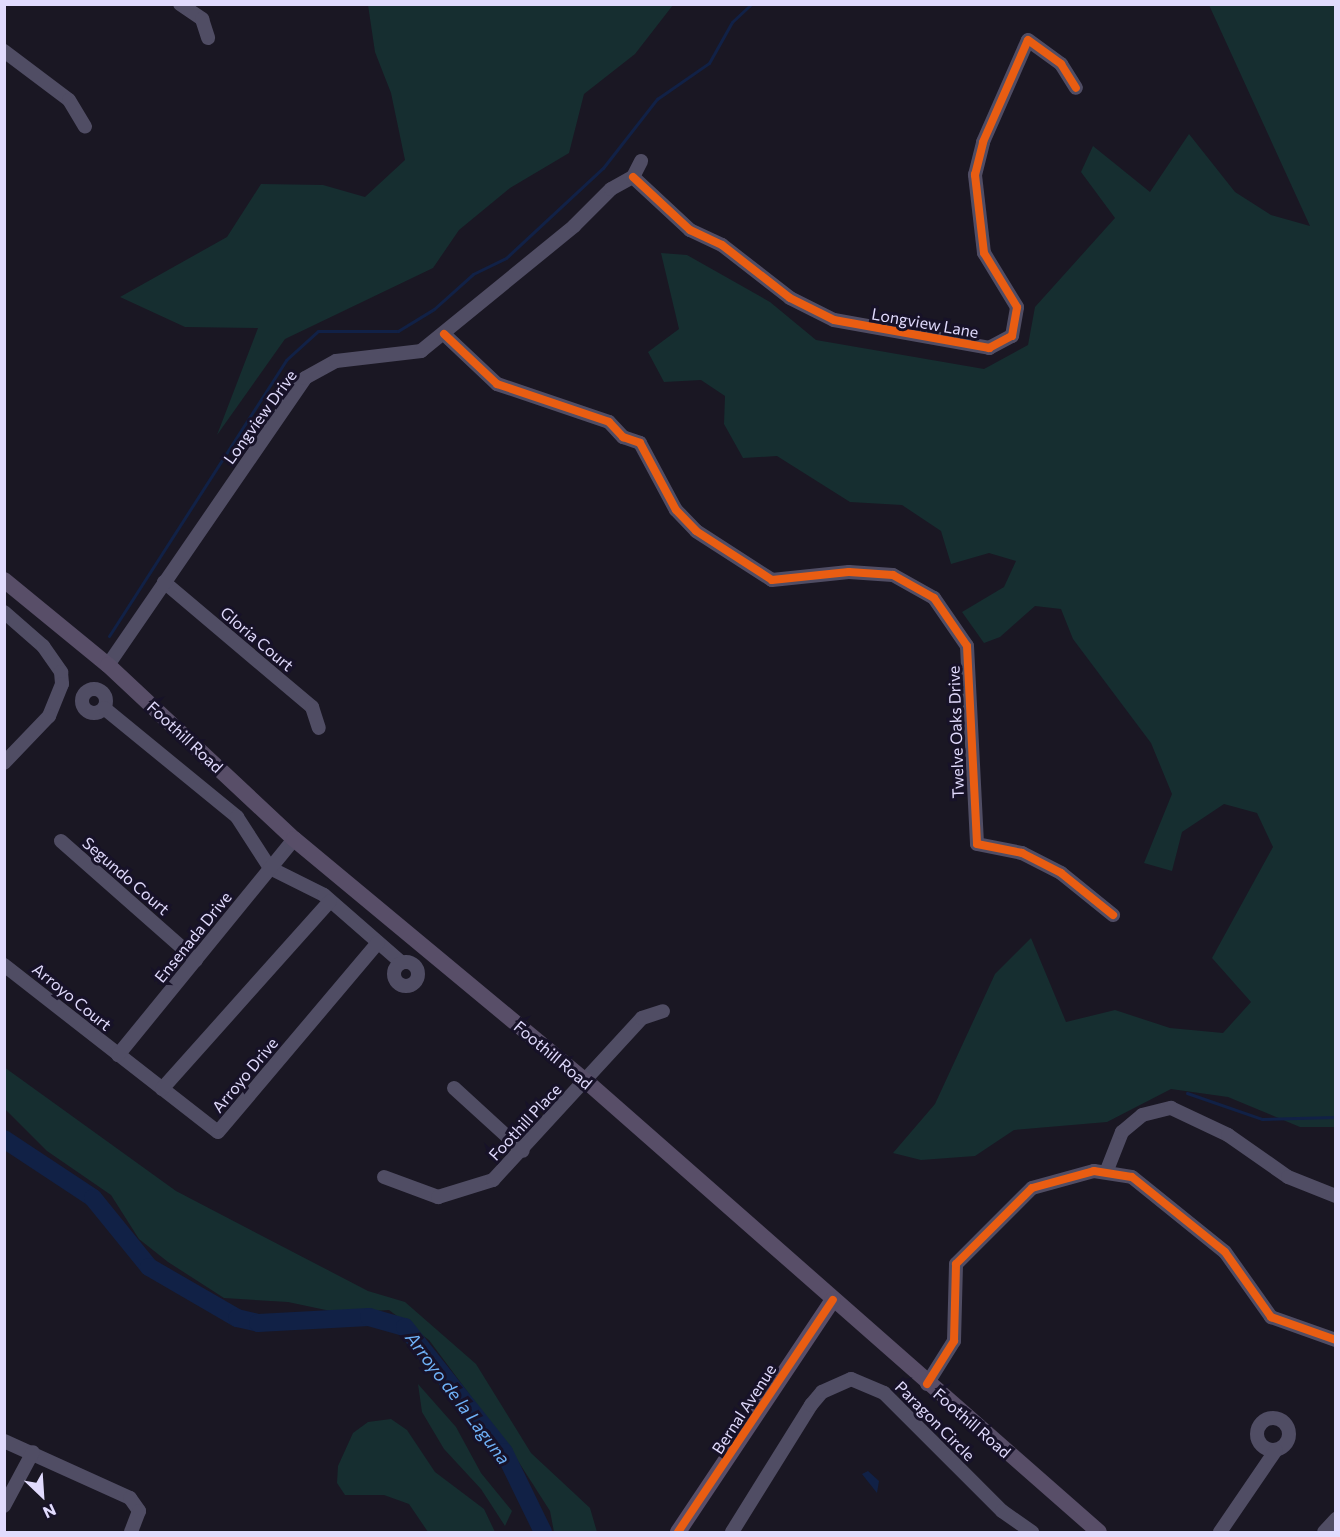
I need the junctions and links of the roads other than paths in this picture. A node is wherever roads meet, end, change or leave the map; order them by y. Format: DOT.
graph roads {
  1 [pos="180,4"];
  2 [pos="208,38"];
  3 [pos="4,51"];
  4 [pos="1076,88"];
  5 [pos="85,127"];
  6 [pos="641,161"];
  7 [pos="633,177"];
  8 [pos="444,334"];
  9 [pos="4,579"];
  10 [pos="164,582"];
  11 [pos="7,620"];
  12 [pos="108,665"];
  13 [pos="104,708"];
  14 [pos="319,728"];
  15 [pos="4,762"];
  16 [pos="294,838"];
  17 [pos="61,841"];
  18 [pos="270,868"];
  19 [pos="330,901"];
  20 [pos="1113,915"];
  21 [pos="378,943"];
  22 [pos="196,960"];
  23 [pos="402,963"];
  24 [pos="4,964"];
  25 [pos="663,1011"];
  26 [pos="118,1055"];
  27 [pos="586,1081"];
  28 [pos="454,1088"];
  29 [pos="162,1089"];
  30 [pos="523,1151"];
  31 [pos="1107,1170"];
  32 [pos="384,1177"];
  33 [pos="1335,1196"];
  34 [pos="833,1300"];
  35 [pos="1335,1340"];
  36 [pos="927,1384"];
  37 [pos="4,1441"];
  38 [pos="1276,1450"];
  39 [pos="33,1452"];
  40 [pos="4,1506"];
  41 [pos="1335,1519"];
  42 [pos="131,1533"];
  43 [pos="678,1533"];
  44 [pos="732,1533"];
  45 [pos="1032,1533"];
  46 [pos="1099,1533"];
  47 [pos="1220,1533"];
  48 [pos="1324,1533"];
  1 -- 2 [label="street"];
  3 -- 5 [label="street"];
  4 -- 7 [label="street, Longview Lane"];
  6 -- 7 [label="street"];
  7 -- 8 [label="street, Longview Drive"];
  8 -- 10 [label="street, Longview Drive"];
  8 -- 20 [label="street, Twelve Oaks Drive"];
  9 -- 12 [label="main road, Foothill Road"];
  10 -- 12 [label="street, Longview Drive"];
  10 -- 14 [label="street, Gloria Court"];
  11 -- 15 [label="street"];
  12 -- 16 [label="main road, Foothill Road"];
  13 -- 18 [label="street"];
  16 -- 18 [label="street, Ensenada Drive"];
  16 -- 27 [label="main road, Foothill Road"];
  17 -- 22 [label="street, Segundo Court"];
  18 -- 19 [label="street"];
  18 -- 22 [label="street, Ensenada Drive"];
  19 -- 21 [label="street"];
  19 -- 29 [label="street"];
  21 -- 23 [label="street"];
  21 -- 29 [label="street, Arroyo Drive"];
  22 -- 26 [label="street, Ensenada Drive"];
  24 -- 26 [label="street, Arroyo Court"];
  25 -- 27 [label="street, Foothill Place"];
  26 -- 29 [label="street, Arroyo Drive"];
  27 -- 30 [label="street, Foothill Place"];
  27 -- 34 [label="main road, Foothill Road"];
  28 -- 30 [label="street"];
  30 -- 32 [label="street, Foothill Place"];
  31 -- 33 [label="street"];
  31 -- 35 [label="street"];
  31 -- 36 [label="street"];
  34 -- 36 [label="main road, Foothill Road"];
  34 -- 43 [label="main road, Bernal Avenue"];
  36 -- 46 [label="main road, Foothill Road"];
  37 -- 39 [label="street"];
  38 -- 47 [label="street"];
  39 -- 40 [label="street"];
  39 -- 42 [label="street"];
  41 -- 48 [label="street"];
  44 -- 45 [label="street, Paragon Circle"];
}
